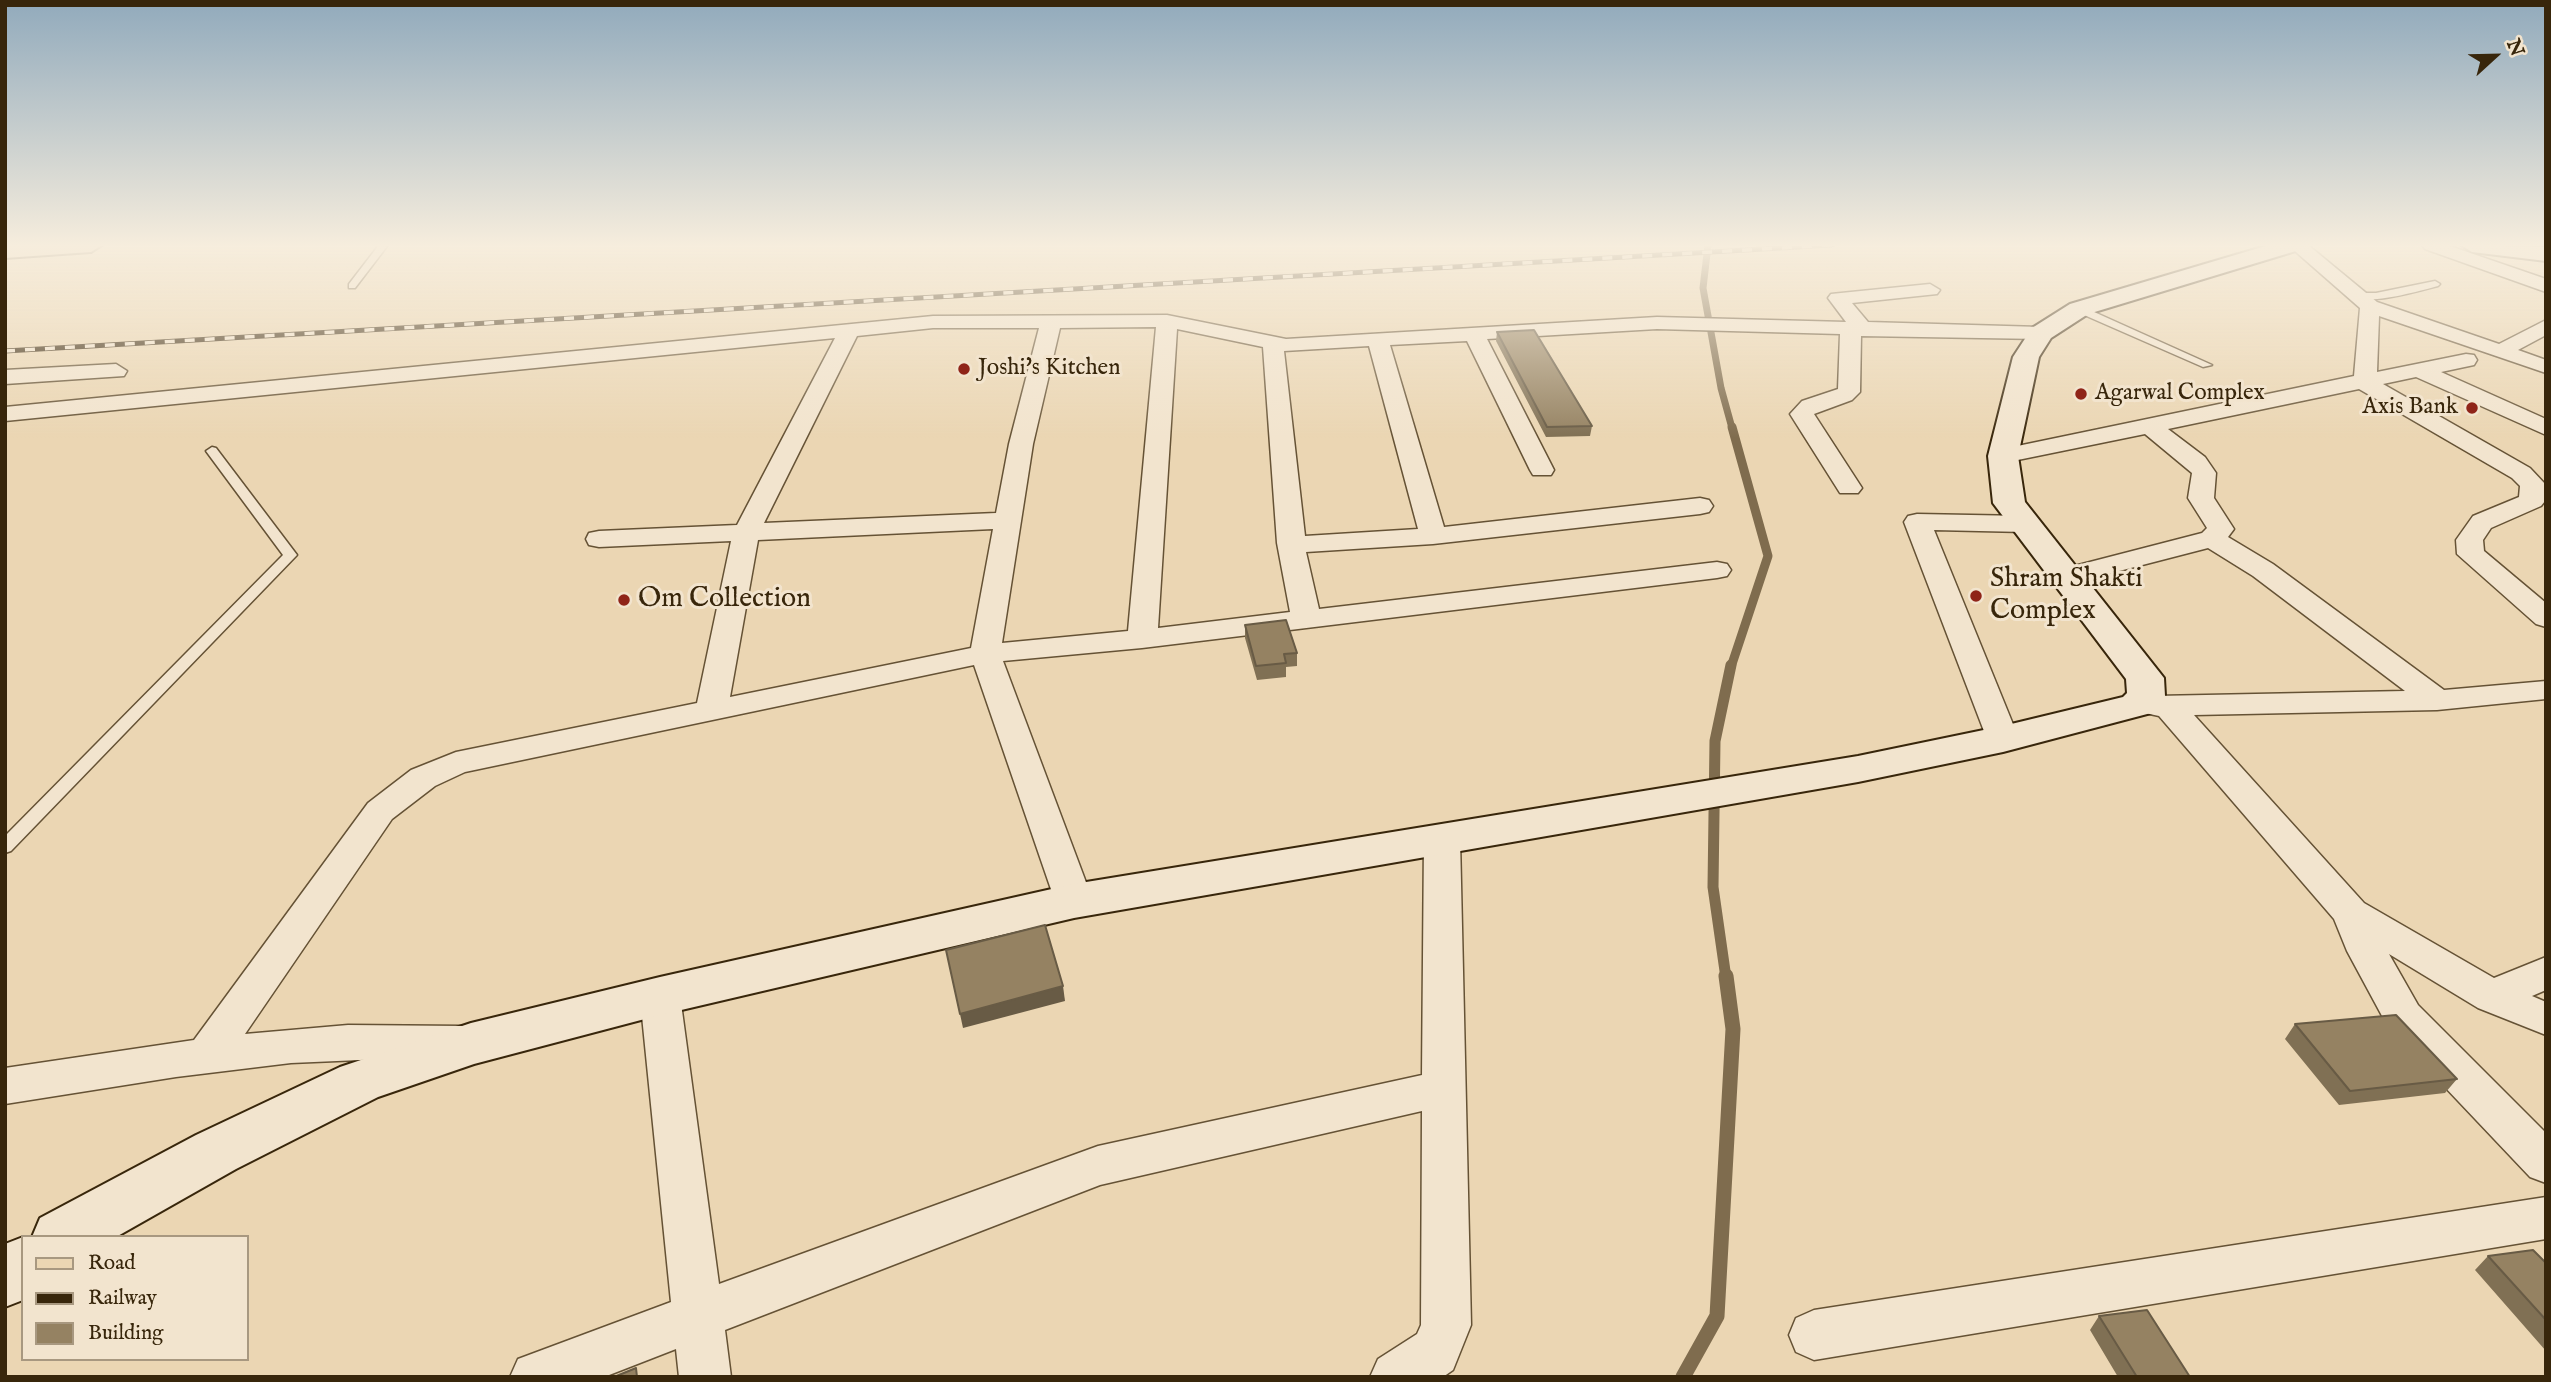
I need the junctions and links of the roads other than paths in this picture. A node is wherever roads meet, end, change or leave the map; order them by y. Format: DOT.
graph roads {
  1 [pos="1845,309"];
  2 [pos="2078,309"];
  3 [pos="2079,309"];
  4 [pos="2363,309"];
  5 [pos="2386,309"];
  6 [pos="1051,321"];
  7 [pos="1167,321"];
  8 [pos="850,329"];
  9 [pos="2544,329"];
  10 [pos="1857,330"];
  11 [pos="2041,333"];
  12 [pos="1474,334"];
  13 [pos="1378,339"];
  14 [pos="1273,342"];
  15 [pos="2501,351"];
  16 [pos="2466,360"];
  17 [pos="2207,365"];
  18 [pos="2546,367"];
  19 [pos="116,370"];
  20 [pos="2419,370"];
  21 [pos="5,377"];
  22 [pos="2365,383"];
  23 [pos="5,414"];
  24 [pos="2150,426"];
  25 [pos="2546,428"];
  26 [pos="212,451"];
  27 [pos="2003,456"];
  28 [pos="1542,470"];
  29 [pos="2534,473"];
  30 [pos="1849,488"];
  31 [pos="1700,506"];
  32 [pos="1007,520"];
  33 [pos="2025,524"];
  34 [pos="746,533"];
  35 [pos="1433,536"];
  36 [pos="599,540"];
  37 [pos="2212,540"];
  38 [pos="1290,543"];
  39 [pos="1717,570"];
  40 [pos="2065,577"];
  41 [pos="2546,618"];
  42 [pos="1306,619"];
  43 [pos="1142,639"];
  44 [pos="985,654"];
  45 [pos="2546,690"];
  46 [pos="2437,700"];
  47 [pos="2153,706"];
  48 [pos="712,712"];
  49 [pos="2003,739"];
  50 [pos="1442,839"];
  51 [pos="5,847"];
  52 [pos="1074,901"];
  53 [pos="2351,912"];
  54 [pos="2546,972"];
  55 [pos="660,996"];
  56 [pos="2491,997"];
  57 [pos="2546,1019"];
  58 [pos="471,1044"];
  59 [pos="206,1056"];
  60 [pos="5,1086"];
  61 [pos="1446,1088"];
  62 [pos="2546,1163"];
  63 [pos="2546,1218"];
  64 [pos="65,1235"];
  65 [pos="21,1267"];
  66 [pos="5,1279"];
  67 [pos="698,1315"];
  68 [pos="1814,1335"];
  69 [pos="536,1377"];
  70 [pos="705,1377"];
  71 [pos="1396,1377"];
  1 -- 10 [label="street"];
  2 -- 11 [label="street"];
  3 -- 17 [label="lane"];
  4 -- 22 [label="street"];
  5 -- 15 [label="street"];
  6 -- 7 [label="street"];
  6 -- 8 [label="street"];
  6 -- 32 [label="street"];
  7 -- 14 [label="street"];
  7 -- 43 [label="street"];
  8 -- 23 [label="street"];
  8 -- 34 [label="street"];
  9 -- 15 [label="street"];
  10 -- 11 [label="street"];
  10 -- 12 [label="street"];
  10 -- 30 [label="street"];
  11 -- 27 [label="street"];
  12 -- 13 [label="street"];
  12 -- 28 [label="street"];
  13 -- 14 [label="street"];
  13 -- 35 [label="street"];
  14 -- 38 [label="street"];
  15 -- 18 [label="street"];
  16 -- 20 [label="street"];
  19 -- 21 [label="street"];
  20 -- 22 [label="street"];
  20 -- 25 [label="street"];
  22 -- 24 [label="street"];
  22 -- 29 [label="street"];
  24 -- 27 [label="street"];
  24 -- 37 [label="street"];
  26 -- 51 [label="lane"];
  27 -- 33 [label="street"];
  29 -- 41 [label="street"];
  31 -- 35 [label="street"];
  32 -- 34 [label="street"];
  32 -- 44 [label="street"];
  33 -- 40 [label="street"];
  33 -- 49 [label="street"];
  34 -- 36 [label="street"];
  34 -- 48 [label="street"];
  35 -- 38 [label="street"];
  37 -- 40 [label="street"];
  37 -- 46 [label="street"];
  38 -- 42 [label="street"];
  39 -- 42 [label="street"];
  40 -- 47 [label="street"];
  42 -- 43 [label="street"];
  43 -- 44 [label="street"];
  44 -- 48 [label="street"];
  44 -- 52 [label="street"];
  45 -- 46 [label="street"];
  46 -- 47 [label="street"];
  47 -- 49 [label="street"];
  47 -- 53 [label="street"];
  48 -- 59 [label="street"];
  49 -- 50 [label="street"];
  50 -- 52 [label="street"];
  50 -- 61 [label="street"];
  52 -- 55 [label="street"];
  53 -- 56 [label="street"];
  53 -- 62 [label="street"];
  54 -- 56 [label="street"];
  55 -- 58 [label="street"];
  55 -- 67 [label="street"];
  56 -- 57 [label="street"];
  58 -- 59 [label="street"];
  58 -- 64 [label="street"];
  59 -- 60 [label="street"];
  61 -- 67 [label="street"];
  61 -- 71 [label="street"];
  63 -- 68 [label="street"];
  65 -- 66 [label="street"];
  67 -- 69 [label="street"];
  67 -- 70 [label="street"];
}
